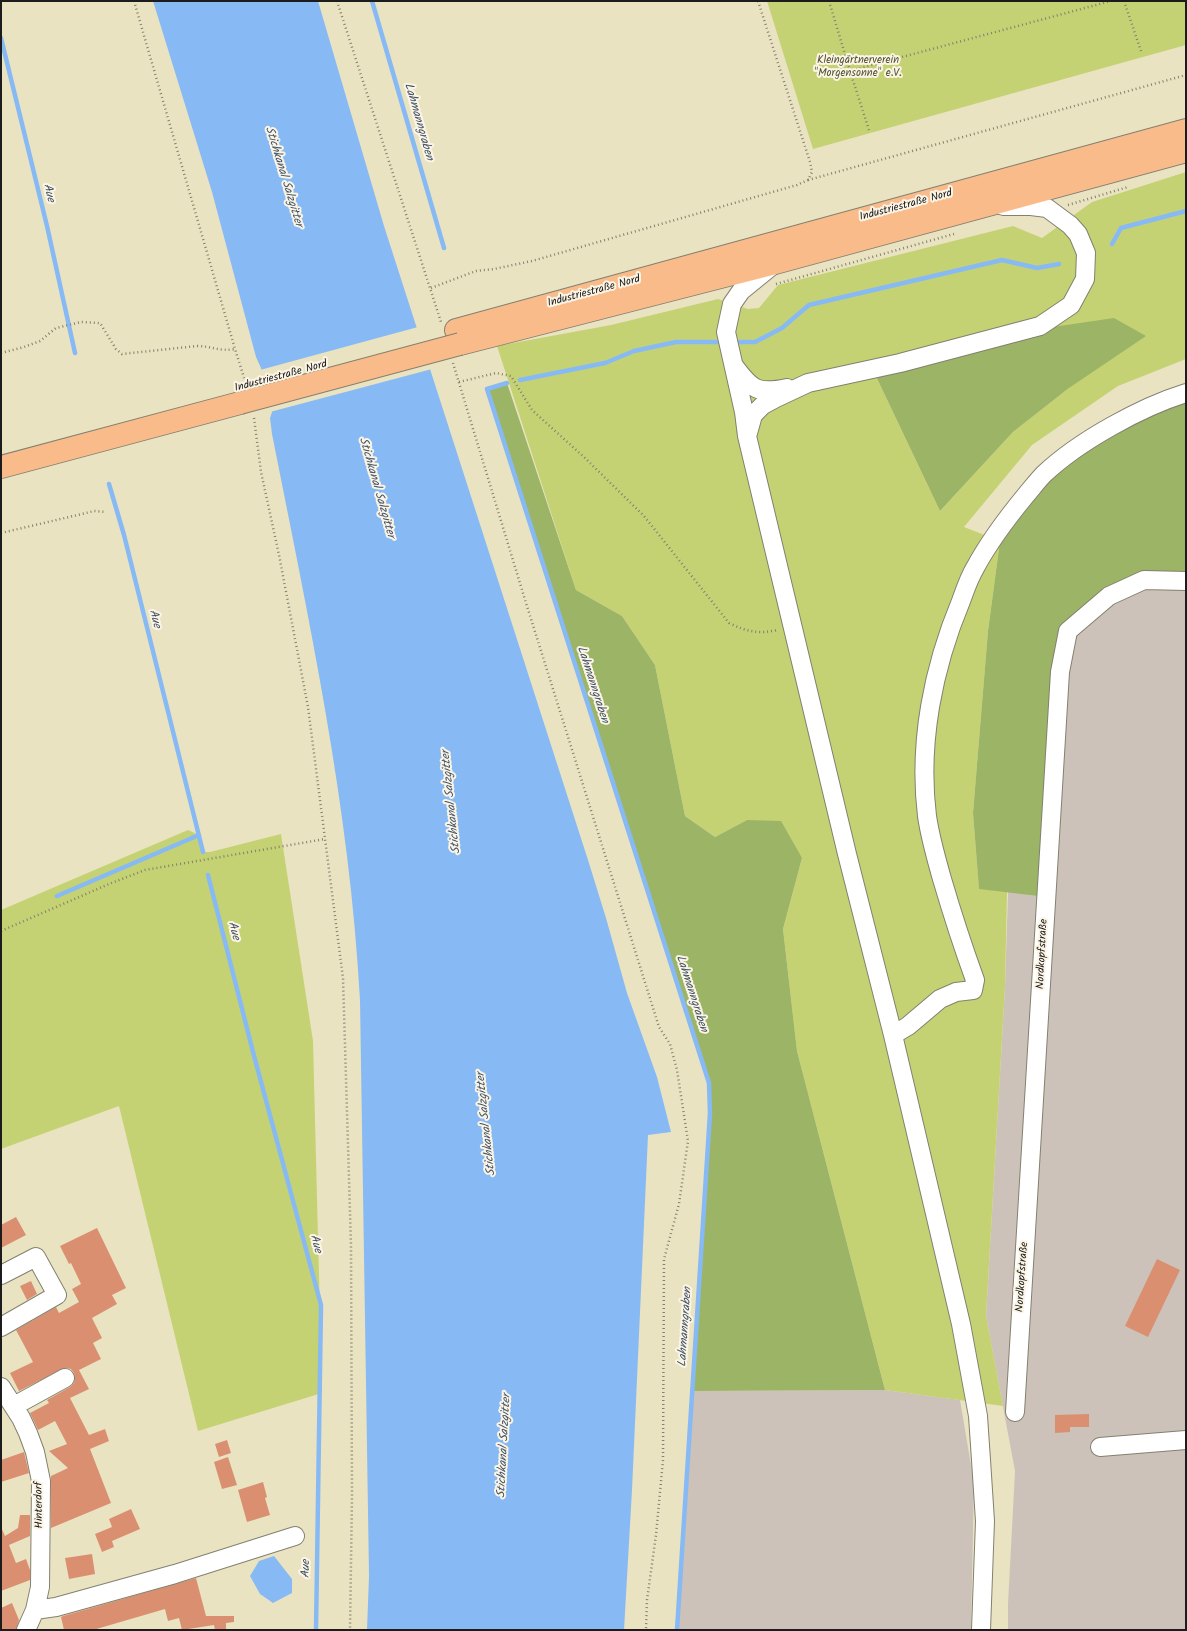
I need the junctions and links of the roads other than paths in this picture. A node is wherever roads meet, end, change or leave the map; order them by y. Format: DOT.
graph roads {
  1 [pos="1186,130"];
  2 [pos="1186,151"];
  3 [pos="984,207"];
  4 [pos="775,263"];
  5 [pos="453,339"];
  6 [pos="732,365"];
  7 [pos="808,384"];
  8 [pos="1186,393"];
  9 [pos="238,396"];
  10 [pos="747,436"];
  11 [pos="1,452"];
  12 [pos="1,467"];
  13 [pos="1186,582"];
  14 [pos="893,1035"];
  15 [pos="1,1275"];
  16 [pos="1,1327"];
  17 [pos="65,1378"];
  18 [pos="1,1387"];
  19 [pos="14,1406"];
  20 [pos="1015,1412"];
  21 [pos="1186,1440"];
  22 [pos="1100,1447"];
  23 [pos="295,1536"];
  24 [pos="35,1610"];
  25 [pos="26,1630"];
  26 [pos="982,1630"];
  1 -- 5 [label="highway, Industriestraße Nord"];
  2 -- 3 [label="highway, Industriestraße Nord"];
  3 -- 4 [label="highway, Industriestraße Nord"];
  3 -- 7 [label="street"];
  4 -- 5 [label="highway, Industriestraße Nord"];
  4 -- 6 [label="street"];
  5 -- 9 [label="highway, Industriestraße Nord"];
  6 -- 7 [label="street"];
  6 -- 10 [label="street"];
  7 -- 10 [label="street"];
  8 -- 14 [label="street"];
  9 -- 11 [label="highway, Industriestraße Nord"];
  9 -- 12 [label="highway, Industriestraße Nord"];
  10 -- 14 [label="street"];
  13 -- 20 [label="street, Nordkopfstraße"];
  14 -- 26 [label="street"];
  15 -- 16 [label="street"];
  17 -- 19 [label="street"];
  18 -- 19 [label="street, Hinterdorf"];
  19 -- 24 [label="street, Hinterdorf"];
  21 -- 22 [label="street"];
  23 -- 24 [label="street"];
  24 -- 25 [label="street, Hinterdorf"];
}
